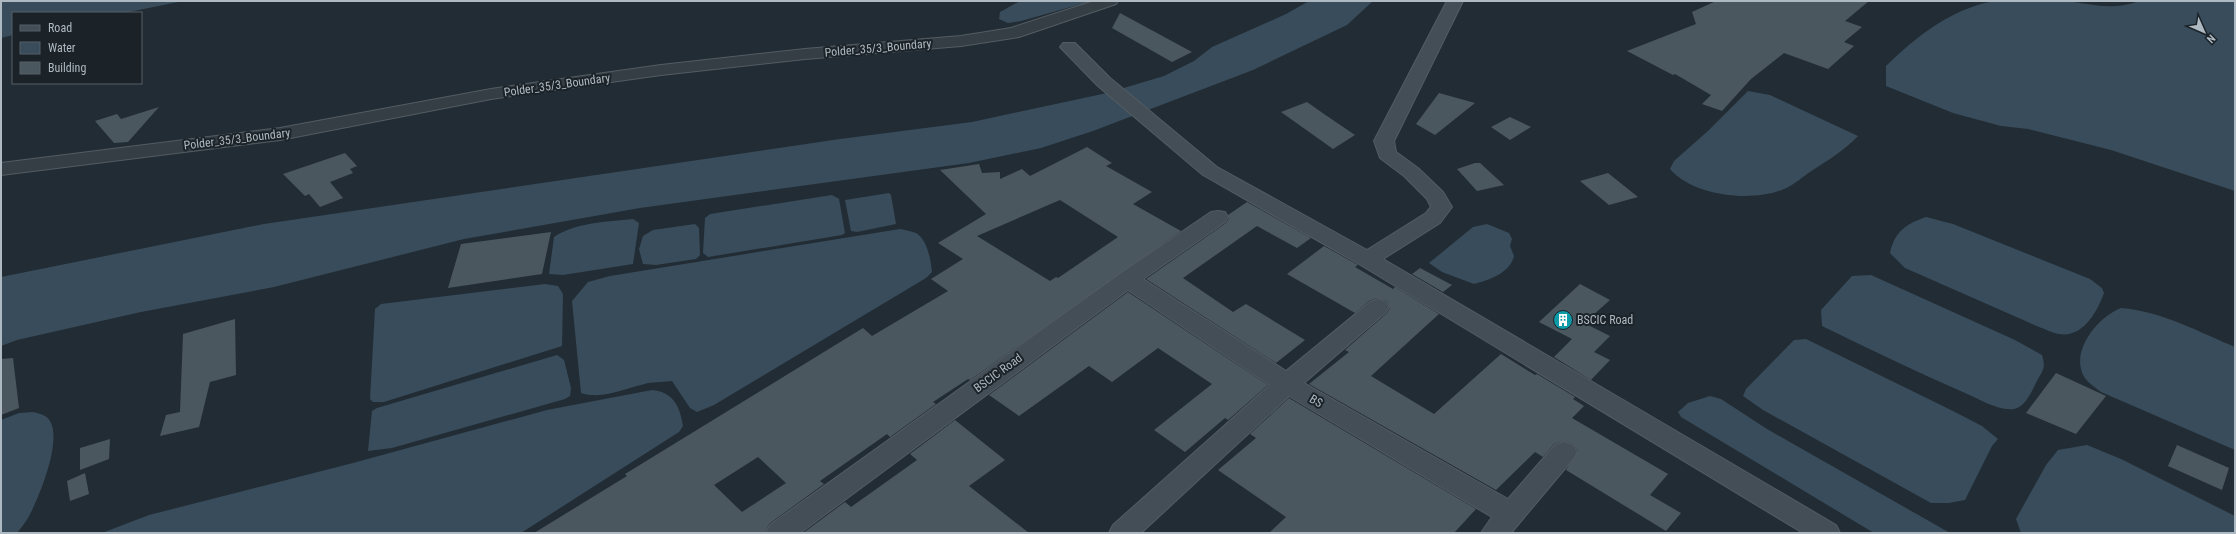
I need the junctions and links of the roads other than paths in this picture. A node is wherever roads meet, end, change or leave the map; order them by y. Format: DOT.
graph roads {
  1 [pos="1110,1"];
  2 [pos="1455,1"];
  3 [pos="1069,47"];
  4 [pos="1,169"];
  5 [pos="1218,217"];
  6 [pos="1367,259"];
  7 [pos="1128,279"];
  8 [pos="1378,307"];
  9 [pos="1288,384"];
  10 [pos="1564,452"];
  11 [pos="1503,524"];
  12 [pos="780,533"];
  13 [pos="1122,533"];
  14 [pos="1826,533"];
  1 -- 4 [label="street, Polder_35/3_Boundary"];
  2 -- 6 [label="street"];
  3 -- 6 [label="street"];
  5 -- 7 [label="street, BSCIC Road"];
  6 -- 14 [label="street"];
  7 -- 9 [label="street, BS"];
  7 -- 12 [label="street, BSCIC Road"];
  8 -- 9 [label="street"];
  9 -- 11 [label="street, BS"];
  9 -- 13 [label="street"];
  10 -- 11 [label="street"];
}
